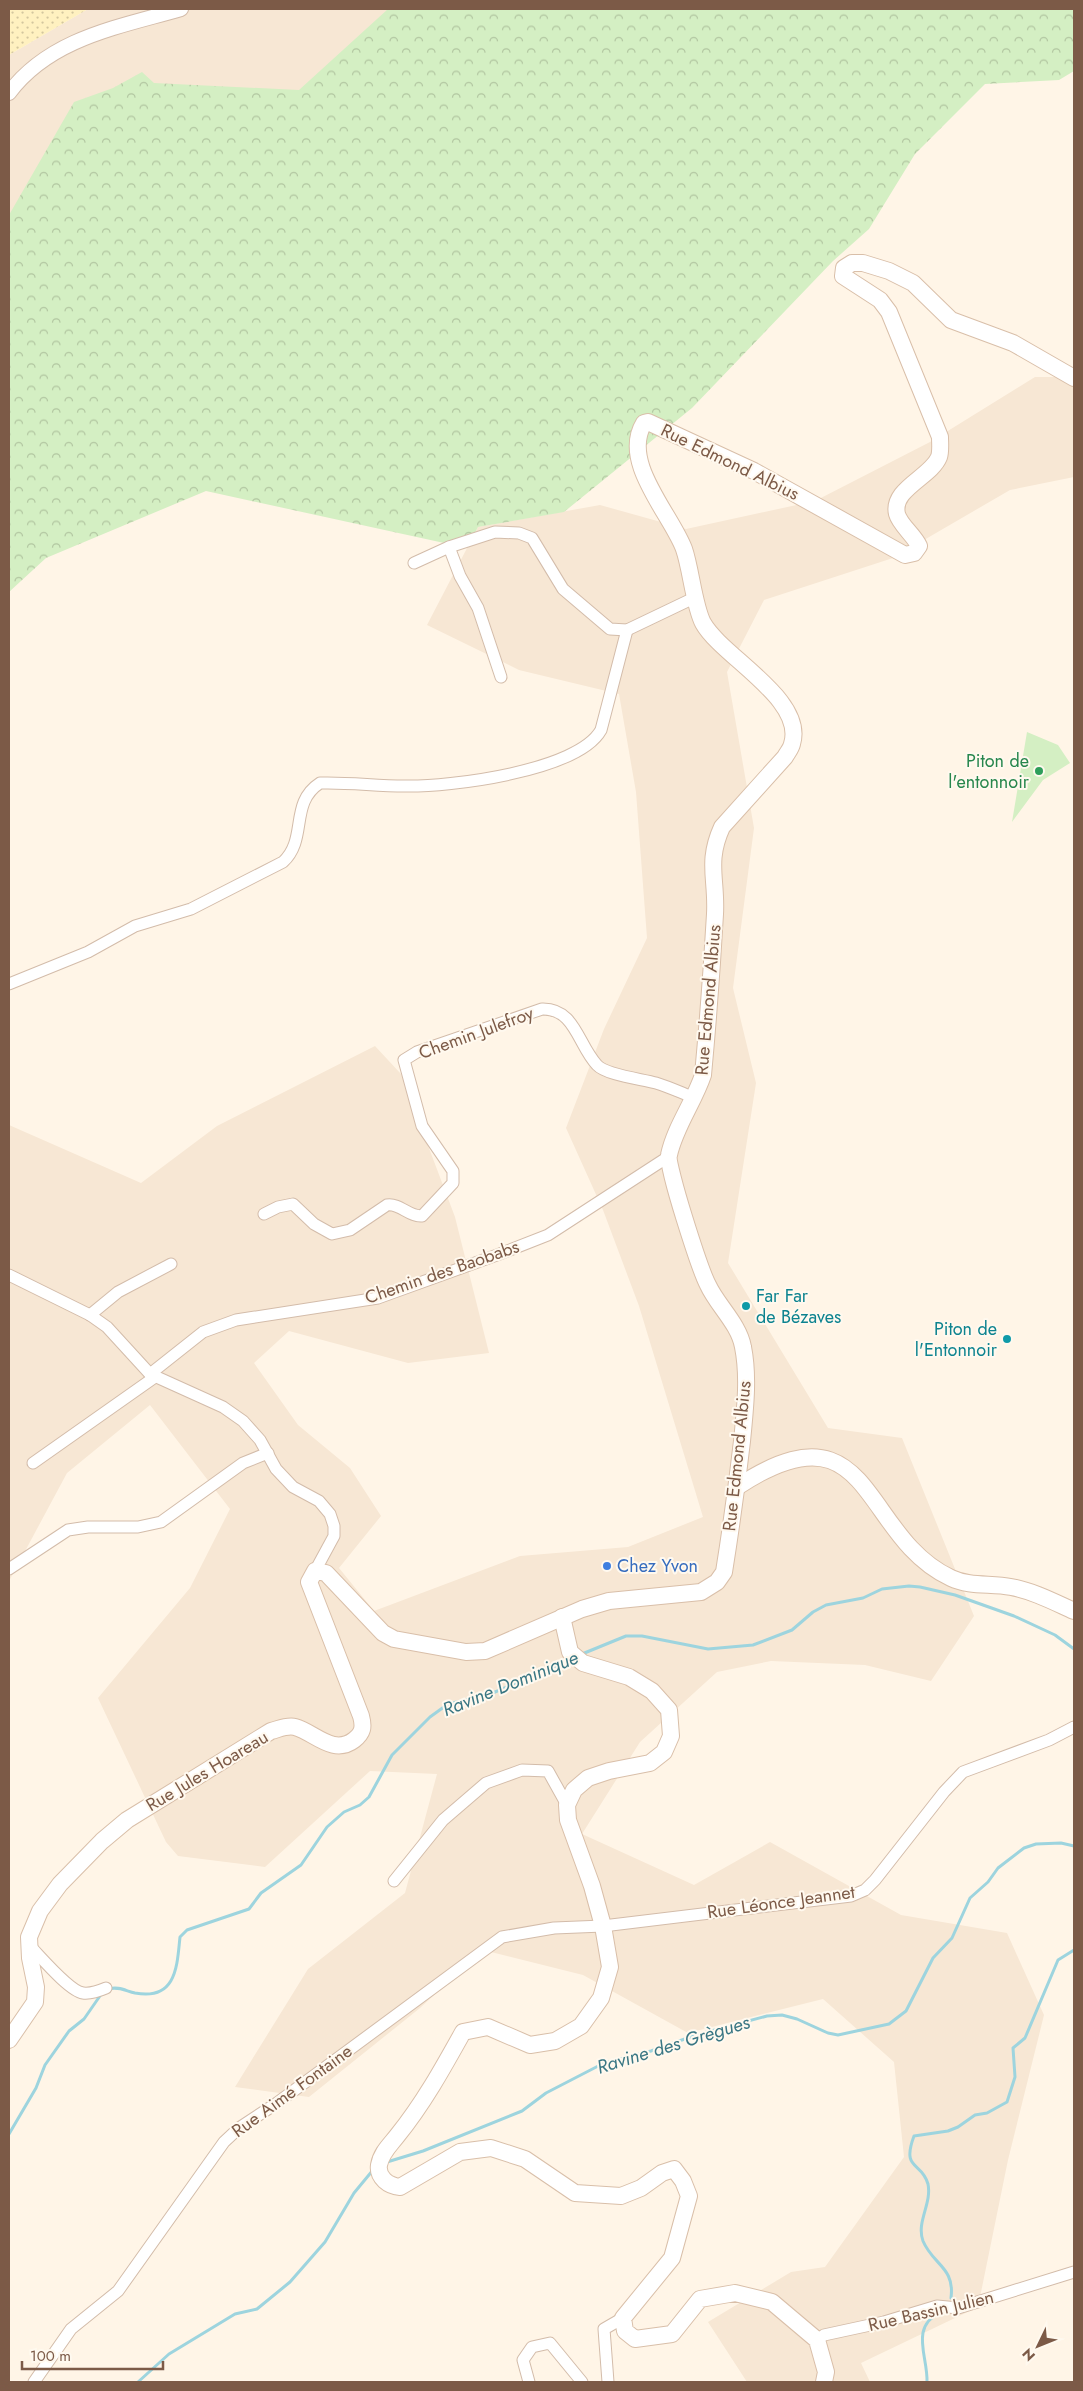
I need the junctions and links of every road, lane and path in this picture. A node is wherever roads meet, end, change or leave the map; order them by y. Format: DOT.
graph roads {
  1 [pos="181,9"];
  2 [pos="9,93"];
  3 [pos="1074,378"];
  4 [pos="449,547"];
  5 [pos="414,563"];
  6 [pos="696,597"];
  7 [pos="627,630"];
  8 [pos="501,677"];
  9 [pos="9,984"];
  10 [pos="696,1098"];
  11 [pos="668,1157"];
  12 [pos="264,1214"];
  13 [pos="171,1264"];
  14 [pos="9,1275"];
  15 [pos="90,1315"];
  16 [pos="152,1375"];
  17 [pos="268,1454"];
  18 [pos="32,1463"];
  19 [pos="737,1487"];
  20 [pos="9,1569"];
  21 [pos="316,1572"];
  22 [pos="1074,1611"];
  23 [pos="563,1622"];
  24 [pos="1074,1727"];
  25 [pos="567,1805"];
  26 [pos="394,1881"];
  27 [pos="604,1926"];
  28 [pos="29,1945"];
  29 [pos="106,1988"];
  30 [pos="9,2040"];
  31 [pos="1074,2272"];
  32 [pos="622,2318"];
  33 [pos="817,2340"];
  34 [pos="34,2382"];
  35 [pos="529,2382"];
  36 [pos="582,2382"];
  37 [pos="608,2382"];
  38 [pos="824,2382"];
  1 -- 2 [label="street"];
  3 -- 6 [label="main road, Rue Edmond Albius"];
  4 -- 5 [label="street"];
  4 -- 7 [label="street"];
  4 -- 8 [label="street"];
  6 -- 7 [label="street"];
  6 -- 10 [label="main road, Rue Edmond Albius"];
  7 -- 9 [label="street"];
  10 -- 11 [label="main road, Rue Edmond Albius"];
  10 -- 12 [label="street, Chemin Julefroy"];
  11 -- 16 [label="street, Chemin des Baobabs"];
  11 -- 19 [label="main road, Rue Edmond Albius"];
  13 -- 15 [label="street"];
  14 -- 15 [label="street"];
  15 -- 16 [label="street"];
  16 -- 17 [label="street"];
  16 -- 18 [label="street, Chemin des Baobabs"];
  17 -- 20 [label="street"];
  17 -- 21 [label="street"];
  19 -- 22 [label="main road"];
  19 -- 23 [label="main road, Rue Edmond Albius"];
  21 -- 23 [label="main road"];
  21 -- 28 [label="main road, Rue Jules Hoareau"];
  23 -- 25 [label="main road"];
  24 -- 27 [label="street, Rue Léonce Jeannet"];
  25 -- 26 [label="street"];
  25 -- 27 [label="main road"];
  27 -- 32 [label="main road"];
  27 -- 34 [label="street, Rue Aimé Fontaine"];
  28 -- 29 [label="street"];
  28 -- 30 [label="main road, Rue Jules Hoareau"];
  31 -- 33 [label="street, Rue Bassin Julien"];
  32 -- 33 [label="main road"];
  32 -- 37 [label="street"];
  33 -- 38 [label="main road"];
  35 -- 36 [label="street"];
}
